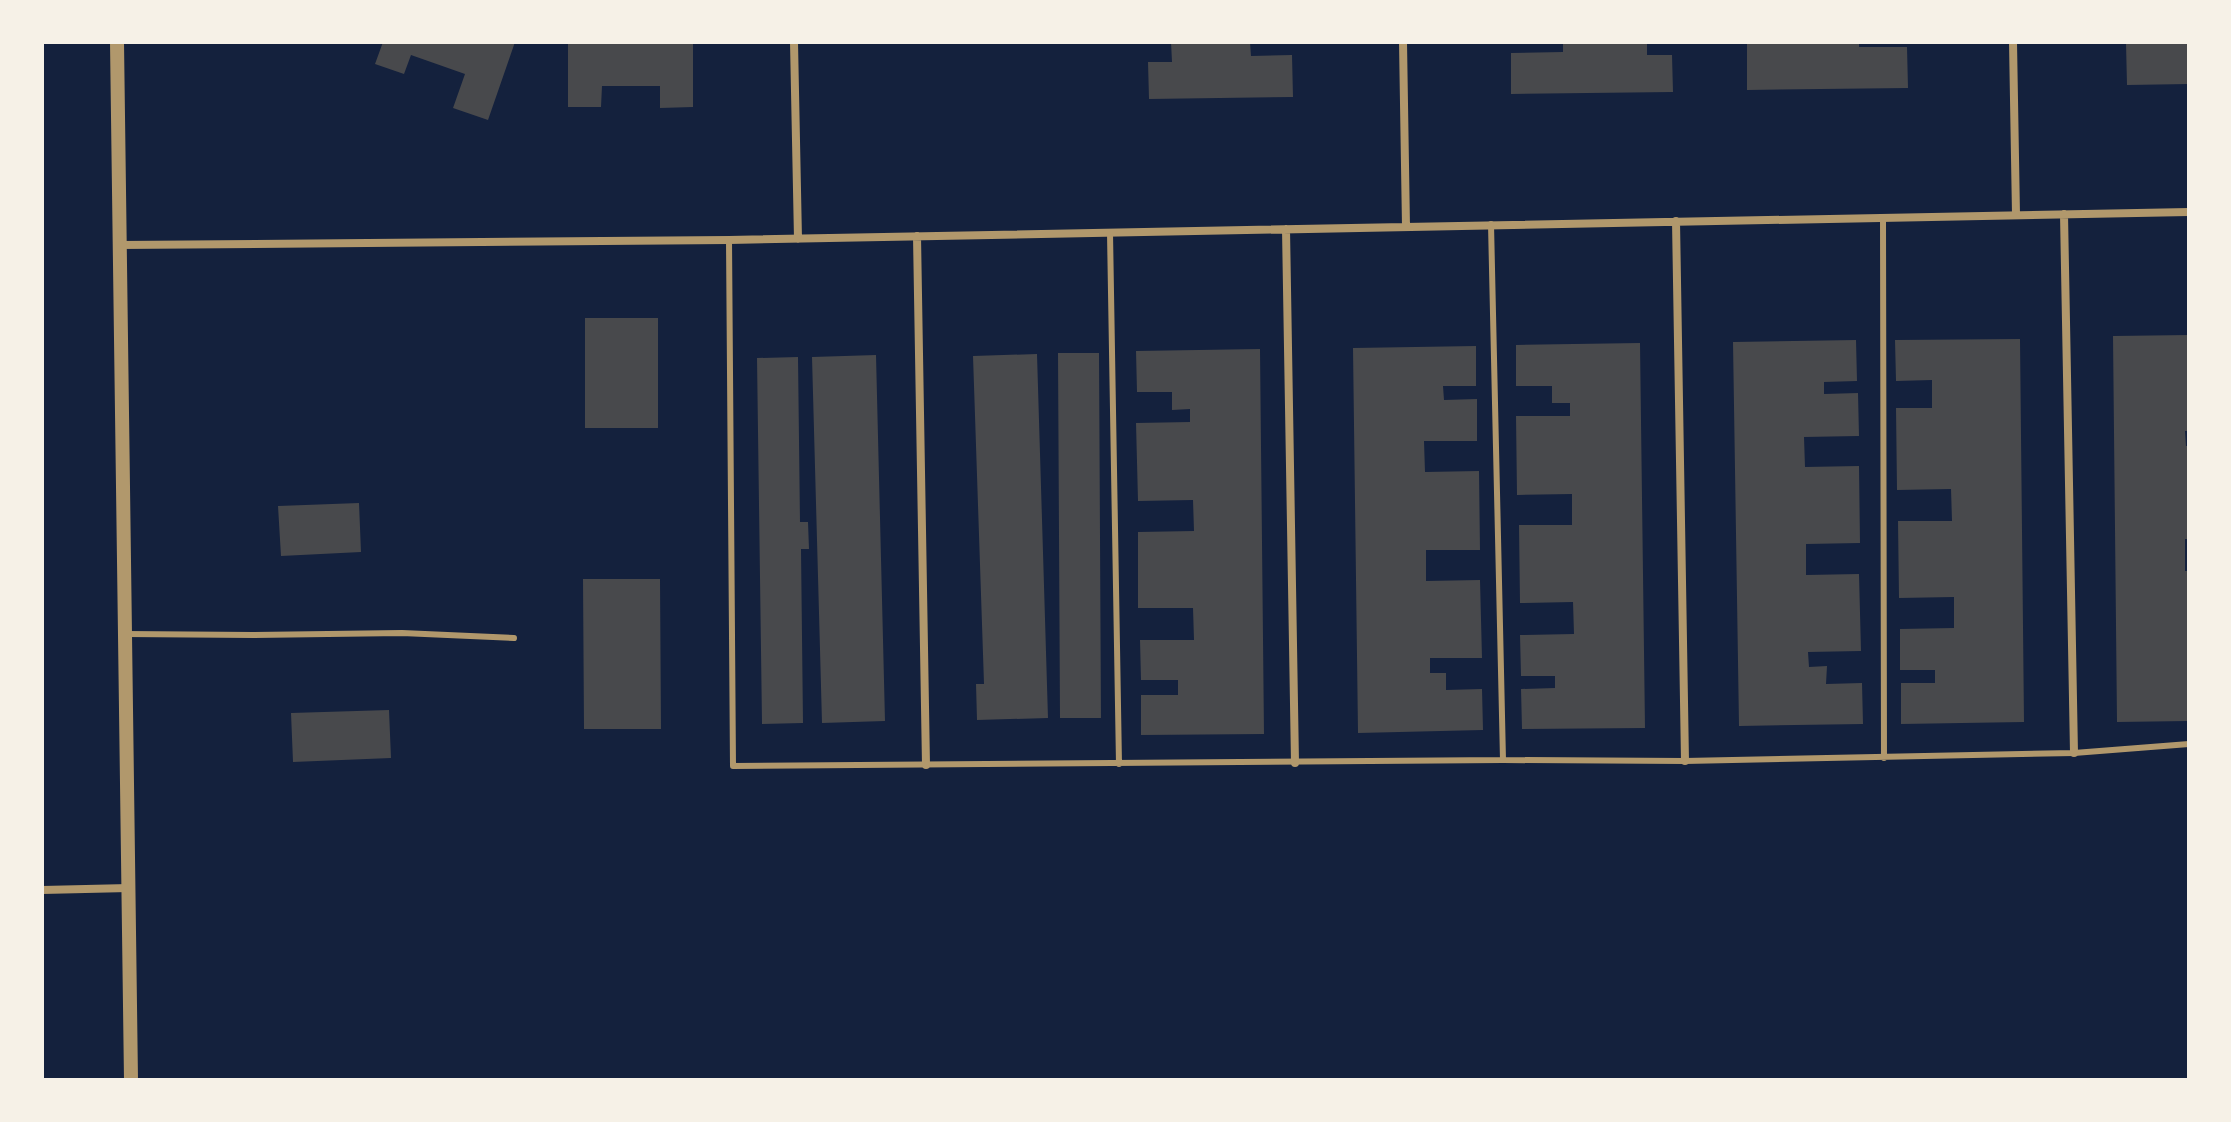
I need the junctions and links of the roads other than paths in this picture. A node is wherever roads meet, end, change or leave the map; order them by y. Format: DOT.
graph roads {
  1 [pos="117,42"];
  2 [pos="794,42"];
  3 [pos="1403,42"];
  4 [pos="2013,42"];
  5 [pos="2189,212"];
  6 [pos="2064,214"];
  7 [pos="2016,215"];
  8 [pos="1883,218"];
  9 [pos="1676,221"];
  10 [pos="1491,224"];
  11 [pos="1406,227"];
  12 [pos="1286,229"];
  13 [pos="1110,233"];
  14 [pos="917,236"];
  15 [pos="798,239"];
  16 [pos="729,240"];
  17 [pos="119,245"];
  18 [pos="125,634"];
  19 [pos="514,638"];
  20 [pos="2189,744"];
  21 [pos="2074,753"];
  22 [pos="1884,758"];
  23 [pos="1503,760"];
  24 [pos="1685,761"];
  25 [pos="1295,763"];
  26 [pos="1119,764"];
  27 [pos="926,765"];
  28 [pos="129,888"];
  29 [pos="42,890"];
  30 [pos="131,1080"];
  1 -- 17 [label="street"];
  2 -- 15 [label="street"];
  3 -- 11 [label="street"];
  4 -- 7 [label="street"];
  5 -- 6 [label="street"];
  6 -- 7 [label="street"];
  6 -- 21 [label="street"];
  7 -- 8 [label="street"];
  8 -- 9 [label="street"];
  8 -- 22 [label="lane"];
  9 -- 10 [label="street"];
  9 -- 24 [label="street"];
  10 -- 11 [label="street"];
  10 -- 23 [label="lane"];
  11 -- 12 [label="street"];
  12 -- 13 [label="street"];
  12 -- 25 [label="street"];
  13 -- 14 [label="street"];
  13 -- 26 [label="lane"];
  14 -- 15 [label="street"];
  14 -- 27 [label="street"];
  15 -- 16 [label="street"];
  16 -- 17 [label="street"];
  16 -- 27 [label="lane"];
  17 -- 18 [label="street"];
  18 -- 19 [label="lane"];
  18 -- 28 [label="street"];
  20 -- 21 [label="lane"];
  21 -- 22 [label="lane"];
  22 -- 24 [label="lane"];
  23 -- 24 [label="lane"];
  23 -- 25 [label="lane"];
  25 -- 26 [label="lane"];
  26 -- 27 [label="lane"];
  28 -- 29 [label="street"];
  28 -- 30 [label="street"];
}
